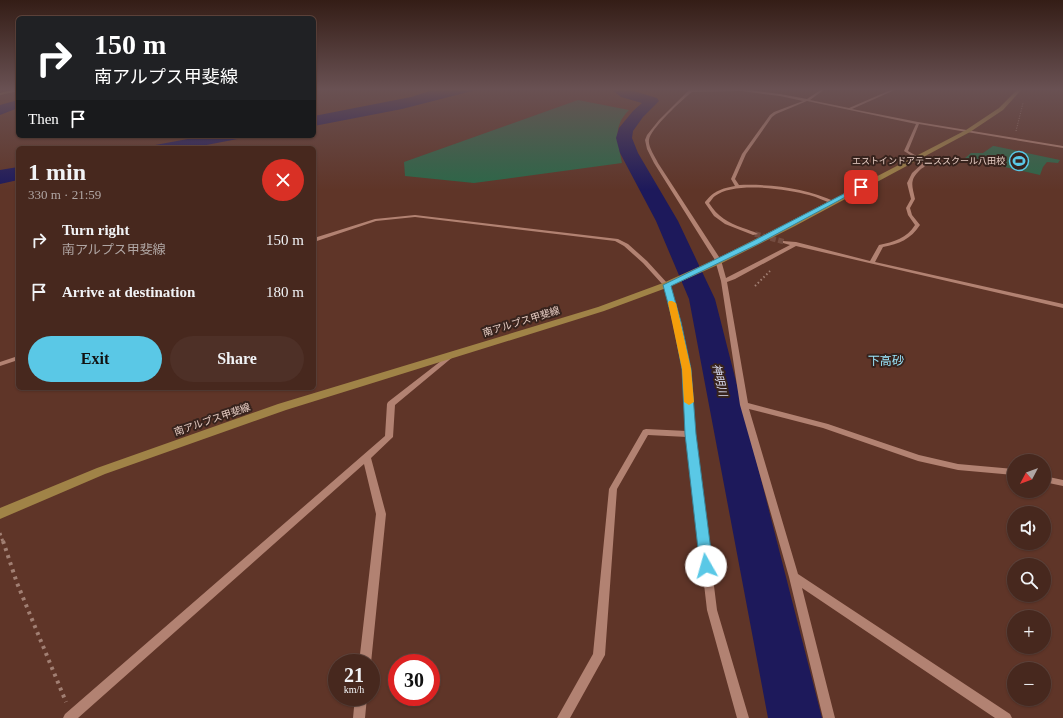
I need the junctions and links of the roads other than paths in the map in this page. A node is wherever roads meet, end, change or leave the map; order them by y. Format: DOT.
graph roads {
  1 [pos="660,123"];
  2 [pos="766,123"];
  3 [pos="918,123"];
  4 [pos="981,123"];
  5 [pos="968,131"];
  6 [pos="1063,148"];
  7 [pos="916,157"];
  8 [pos="738,187"];
  9 [pos="834,203"];
  10 [pos="755,234"];
  11 [pos="316,239"];
  12 [pos="785,242"];
  13 [pos="796,244"];
  14 [pos="719,261"];
  15 [pos="872,263"];
  16 [pos="724,281"];
  17 [pos="670,283"];
  18 [pos="1063,306"];
  19 [pos="454,354"];
  20 [pos="16,359"];
  21 [pos="0,364"];
  22 [pos="744,405"];
  23 [pos="690,434"];
  24 [pos="366,457"];
  25 [pos="1007,471"];
  26 [pos="1051,480"];
  27 [pos="1063,483"];
  28 [pos="0,514"];
  29 [pos="794,577"];
  30 [pos="366,654"];
  31 [pos="360,706"];
  32 [pos="70,717"];
  33 [pos="359,718"];
  34 [pos="563,718"];
  35 [pos="743,718"];
  36 [pos="829,718"];
  37 [pos="1006,718"];
  1 -- 14 [label="street"];
  2 -- 8 [label="street"];
  3 -- 5 [label="street"];
  3 -- 7 [label="street"];
  4 -- 5 [label="main road, 南アルプス甲斐線"];
  5 -- 6 [label="street"];
  5 -- 7 [label="main road, 南アルプス甲斐線"];
  7 -- 9 [label="main road, 南アルプス甲斐線"];
  7 -- 15 [label="street"];
  8 -- 9 [label="street"];
  8 -- 10 [label="street"];
  9 -- 14 [label="main road, 南アルプス甲斐線"];
  11 -- 17 [label="street"];
  12 -- 13 [label="street"];
  13 -- 15 [label="street"];
  13 -- 16 [label="street"];
  14 -- 16 [label="street"];
  14 -- 17 [label="main road, 南アルプス甲斐線"];
  15 -- 18 [label="street"];
  16 -- 22 [label="street"];
  17 -- 19 [label="main road, 南アルプス甲斐線"];
  17 -- 23 [label="street"];
  19 -- 24 [label="street"];
  19 -- 28 [label="main road, 南アルプス甲斐線"];
  20 -- 21 [label="street"];
  22 -- 25 [label="street"];
  22 -- 29 [label="street"];
  23 -- 34 [label="street"];
  23 -- 35 [label="street"];
  24 -- 30 [label="street"];
  24 -- 32 [label="street"];
  26 -- 27 [label="street"];
  29 -- 36 [label="street"];
  29 -- 37 [label="street"];
  31 -- 33 [label="street"];
}
